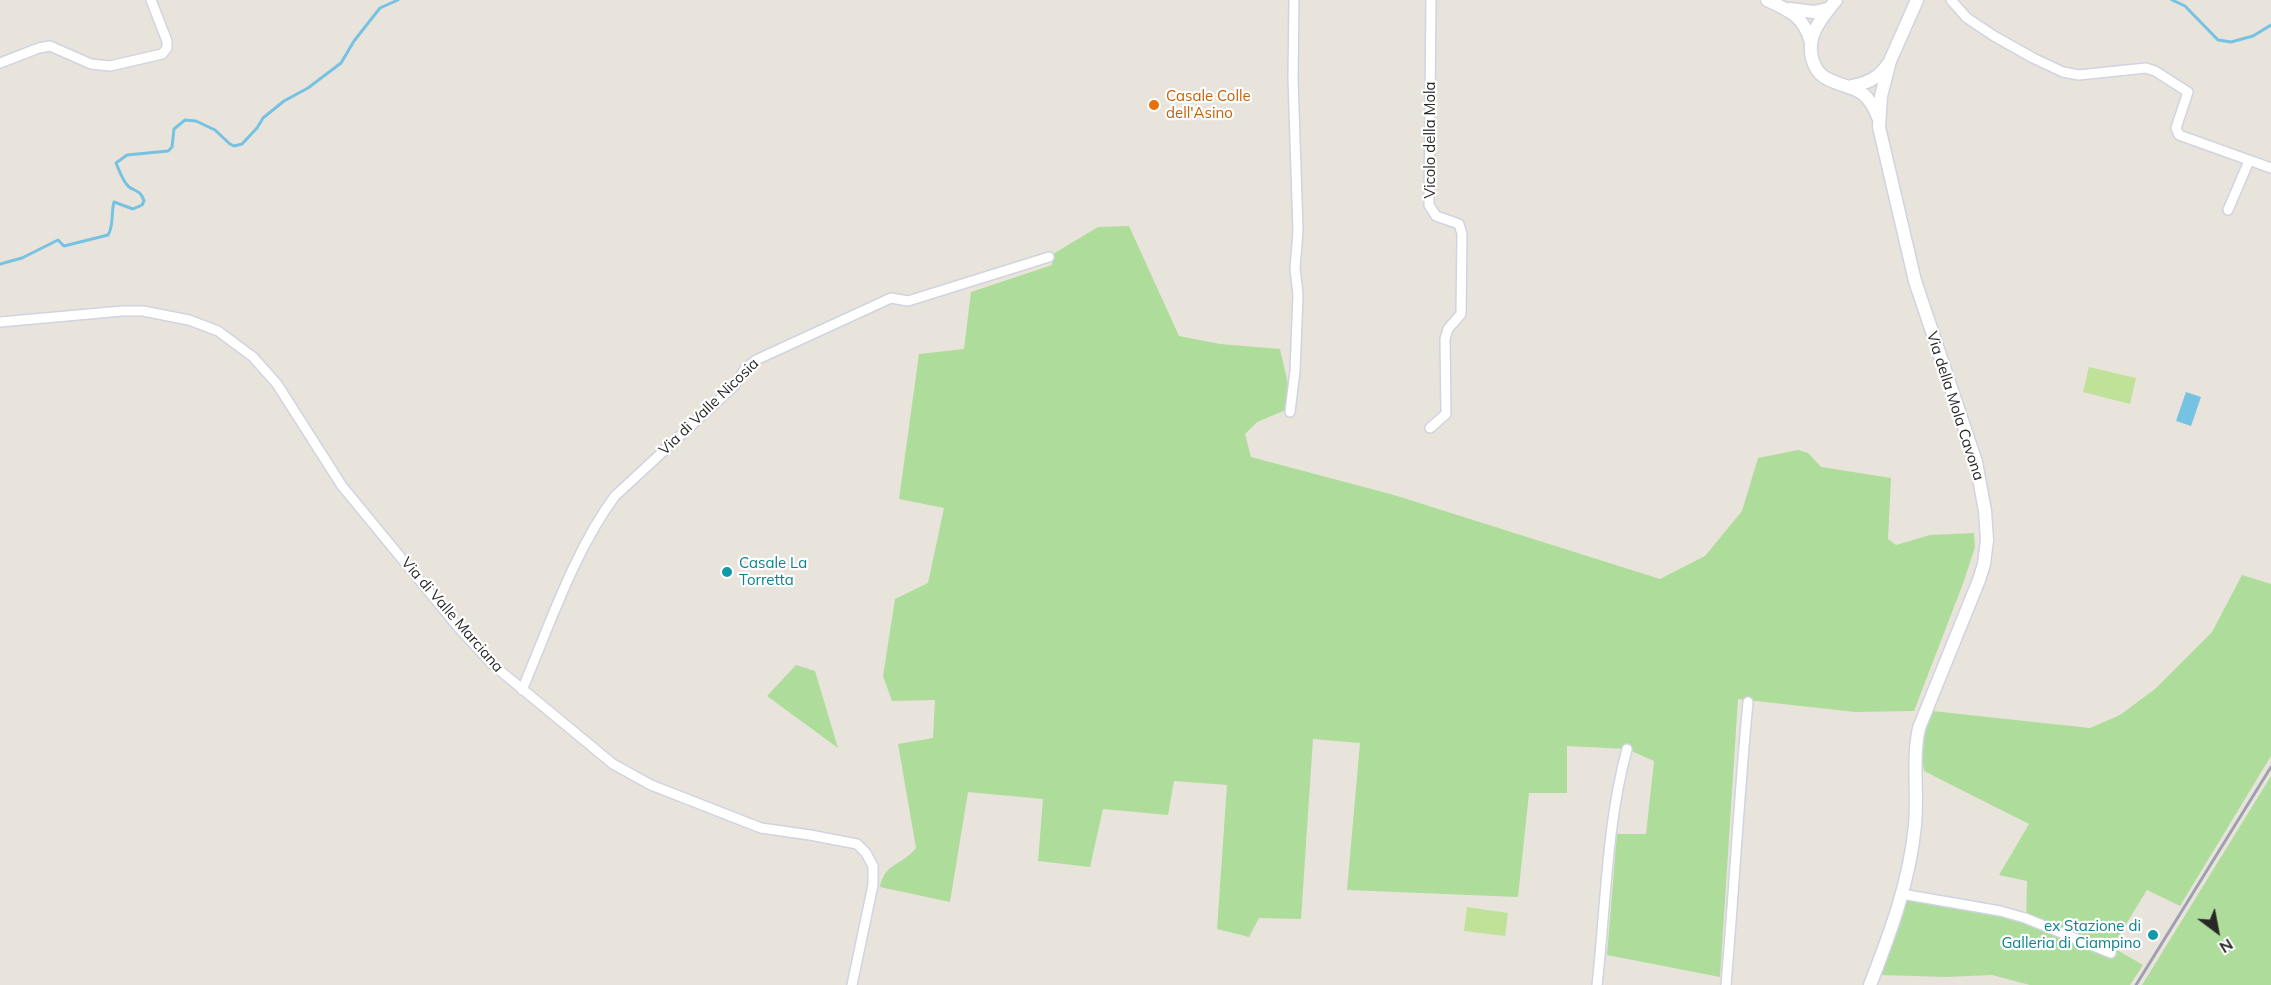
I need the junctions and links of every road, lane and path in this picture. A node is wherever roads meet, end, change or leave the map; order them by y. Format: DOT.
graph roads {
  1 [pos="151,0"];
  2 [pos="1294,0"];
  3 [pos="1431,0"];
  4 [pos="1767,0"];
  5 [pos="1917,0"];
  6 [pos="1951,0"];
  7 [pos="1832,4"];
  8 [pos="1787,9"];
  9 [pos="1810,42"];
  10 [pos="1890,61"];
  11 [pos="0,63"];
  12 [pos="1852,86"];
  13 [pos="1878,118"];
  14 [pos="2249,161"];
  15 [pos="2271,168"];
  16 [pos="2228,210"];
  17 [pos="1049,257"];
  18 [pos="0,322"];
  19 [pos="1290,412"];
  20 [pos="1430,428"];
  21 [pos="522,690"];
  22 [pos="1748,702"];
  23 [pos="1627,749"];
  24 [pos="1902,894"];
  25 [pos="2111,953"];
  26 [pos="852,985"];
  27 [pos="1596,985"];
  28 [pos="1726,985"];
  29 [pos="1870,985"];
  1 -- 11 [label="street"];
  2 -- 19 [label="street"];
  3 -- 20 [label="street, Vicolo della Mola"];
  4 -- 8 [label="main road"];
  5 -- 10 [label="main road, Via della Mola Cavona"];
  6 -- 14 [label="street"];
  7 -- 8 [label="main road"];
  7 -- 9 [label="main road"];
  8 -- 9 [label="main road"];
  9 -- 12 [label="main road"];
  10 -- 12 [label="main road"];
  10 -- 13 [label="main road, Via della Mola Cavona"];
  12 -- 13 [label="main road"];
  13 -- 24 [label="main road, Via della Mola Cavona"];
  14 -- 15 [label="street"];
  14 -- 16 [label="street"];
  17 -- 21 [label="street, Via di Valle Nicosia"];
  18 -- 21 [label="street, Via di Valle Marciana"];
  21 -- 26 [label="street, Via di Valle Marciana"];
  22 -- 28 [label="street"];
  23 -- 27 [label="street"];
  24 -- 25 [label="street"];
  24 -- 29 [label="main road, Via della Mola Cavona"];
}
